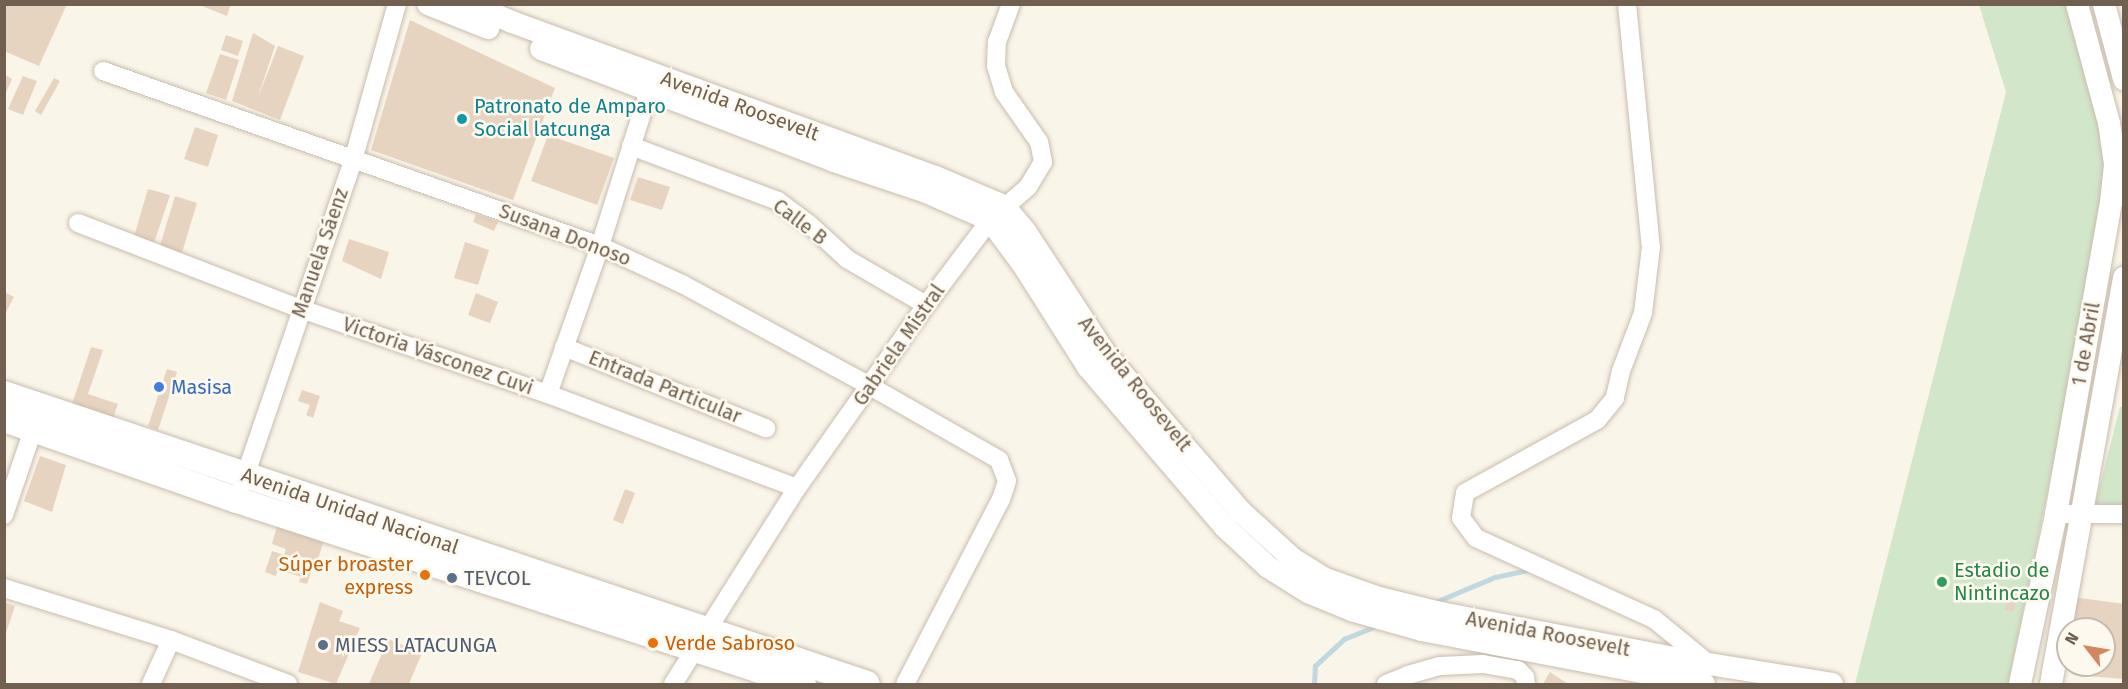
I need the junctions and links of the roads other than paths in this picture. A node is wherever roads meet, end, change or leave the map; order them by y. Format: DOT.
graph roads {
  1 [pos="397,4"];
  2 [pos="428,4"];
  3 [pos="470,4"];
  4 [pos="1011,4"];
  5 [pos="1627,4"];
  6 [pos="2078,4"];
  7 [pos="2104,4"];
  8 [pos="104,71"];
  9 [pos="2124,79"];
  10 [pos="649,91"];
  11 [pos="631,146"];
  12 [pos="354,157"];
  13 [pos="997,213"];
  14 [pos="78,223"];
  15 [pos="600,246"];
  16 [pos="2124,278"];
  17 [pos="926,305"];
  18 [pos="301,309"];
  19 [pos="564,347"];
  20 [pos="870,386"];
  21 [pos="4,394"];
  22 [pos="548,394"];
  23 [pos="4,419"];
  24 [pos="766,428"];
  25 [pos="33,430"];
  26 [pos="245,476"];
  27 [pos="797,488"];
  28 [pos="237,500"];
  29 [pos="2056,514"];
  30 [pos="2080,514"];
  31 [pos="2124,514"];
  32 [pos="4,515"];
  33 [pos="4,588"];
  34 [pos="171,640"];
  35 [pos="702,640"];
  36 [pos="1676,669"];
  37 [pos="1707,674"];
  38 [pos="152,684"];
  39 [pos="288,684"];
  40 [pos="673,684"];
  41 [pos="803,684"];
  42 [pos="867,684"];
  43 [pos="904,684"];
  44 [pos="1386,684"];
  45 [pos="1526,684"];
  46 [pos="1832,684"];
  47 [pos="2020,684"];
  48 [pos="2050,684"];
  1 -- 12 [label="street, Manuela Sáenz"];
  2 -- 10 [label="street, Avenida Roosevelt"];
  3 -- 13 [label="street, Avenida Roosevelt"];
  4 -- 13 [label="street, Gabriela Mistral"];
  5 -- 37 [label="street"];
  6 -- 29 [label="street, 1 de Abril"];
  7 -- 9 [label="street"];
  8 -- 12 [label="street, Susana Donoso"];
  10 -- 11 [label="street"];
  10 -- 13 [label="street, Avenida Roosevelt"];
  11 -- 15 [label="street"];
  11 -- 17 [label="street, Calle B"];
  12 -- 15 [label="street, Susana Donoso"];
  12 -- 18 [label="street, Manuela Sáenz"];
  13 -- 17 [label="street, Gabriela Mistral"];
  13 -- 36 [label="street, Avenida Roosevelt"];
  13 -- 36 [label="street, Avenida Roosevelt"];
  14 -- 18 [label="street, Victoria Vásconez Cuvi"];
  15 -- 19 [label="street"];
  15 -- 20 [label="street, Susana Donoso"];
  16 -- 30 [label="street, 1 de Abril"];
  17 -- 20 [label="street, Gabriela Mistral"];
  18 -- 22 [label="street, Victoria Vásconez Cuvi"];
  18 -- 26 [label="street, Manuela Sáenz"];
  19 -- 22 [label="street"];
  19 -- 24 [label="street, Entrada Particular"];
  20 -- 27 [label="street, Gabriela Mistral"];
  20 -- 43 [label="street, Susana Donoso"];
  21 -- 26 [label="main road, Avenida Unidad Nacional"];
  22 -- 27 [label="street, Victoria Vásconez Cuvi"];
  23 -- 25 [label="main road, Avenida Unidad Nacional"];
  25 -- 28 [label="main road, Avenida Unidad Nacional"];
  25 -- 32 [label="street"];
  26 -- 28 [label="street, Manuela Sáenz"];
  26 -- 35 [label="main road, Avenida Unidad Nacional"];
  27 -- 35 [label="street, Gabriela Mistral"];
  28 -- 35 [label="main road, Avenida Unidad Nacional"];
  29 -- 30 [label="street"];
  29 -- 47 [label="street, 1 de Abril"];
  30 -- 31 [label="street"];
  30 -- 48 [label="street, 1 de Abril"];
  33 -- 34 [label="street"];
  34 -- 38 [label="street"];
  34 -- 39 [label="street"];
  35 -- 40 [label="street, Gabriela Mistral"];
  35 -- 41 [label="main road, Avenida Unidad Nacional"];
  35 -- 42 [label="main road, Avenida Unidad Nacional"];
  36 -- 37 [label="street, Avenida Roosevelt"];
  37 -- 46 [label="street, Avenida Roosevelt"];
  44 -- 45 [label="street"];
}
